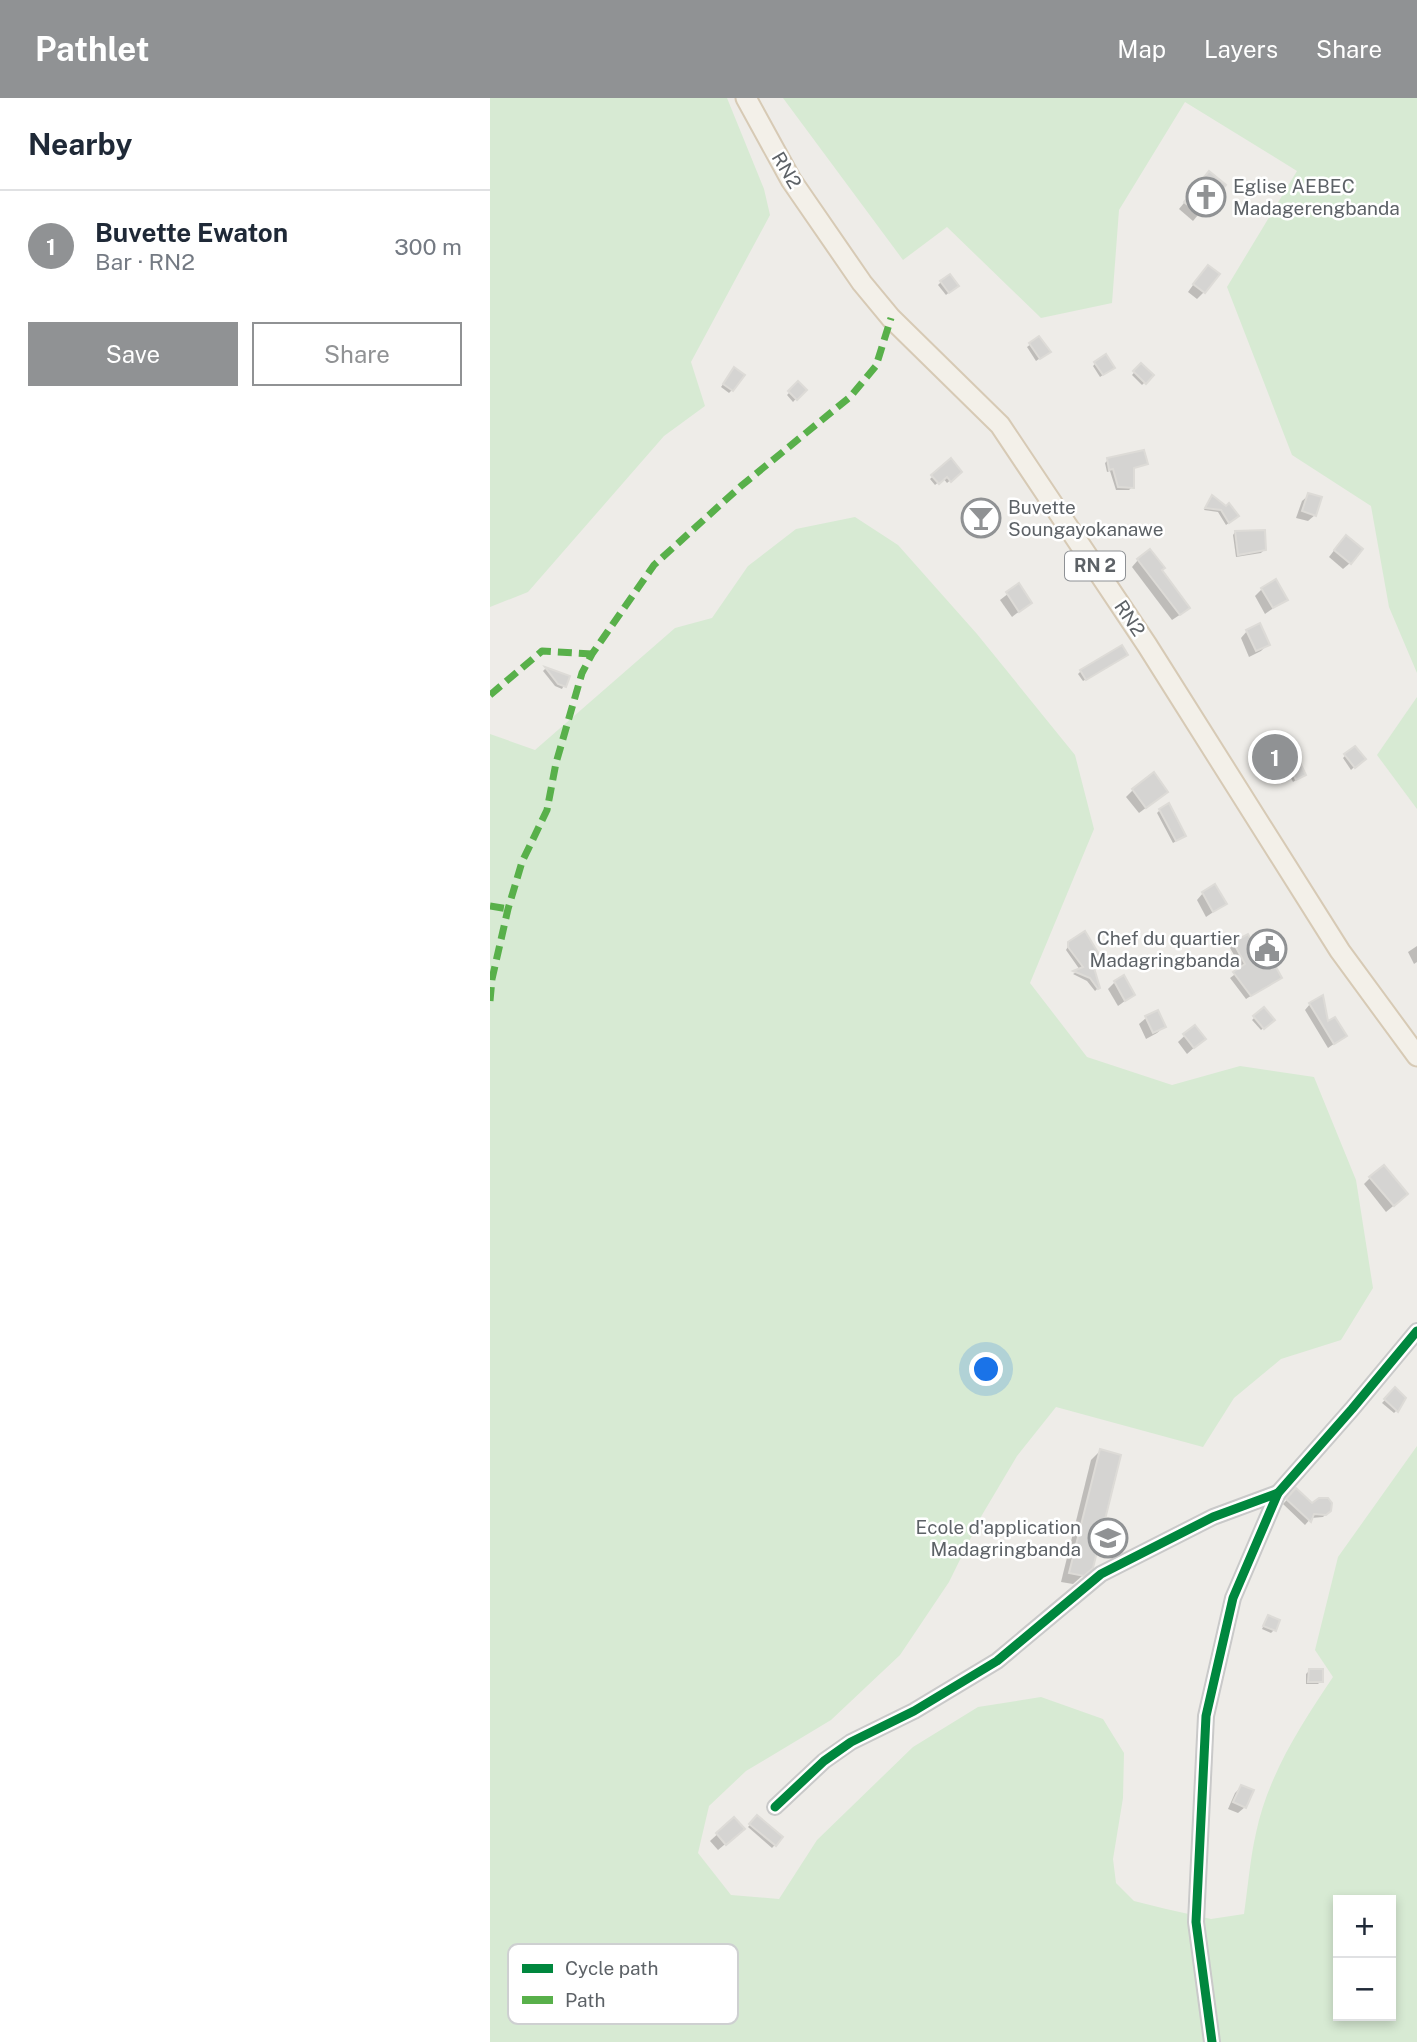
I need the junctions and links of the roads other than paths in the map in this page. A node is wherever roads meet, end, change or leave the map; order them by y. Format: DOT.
graph roads {
  1 [pos="746,98"];
  2 [pos="1417,1056"];
  3 [pos="1417,1331"];
  4 [pos="1278,1493"];
  5 [pos="775,1807"];
  6 [pos="1212,2042"];
  1 -- 2 [label="main road, RN2 / RN 2"];
  3 -- 4 [label="street"];
  4 -- 5 [label="street"];
  4 -- 6 [label="street"];
}
